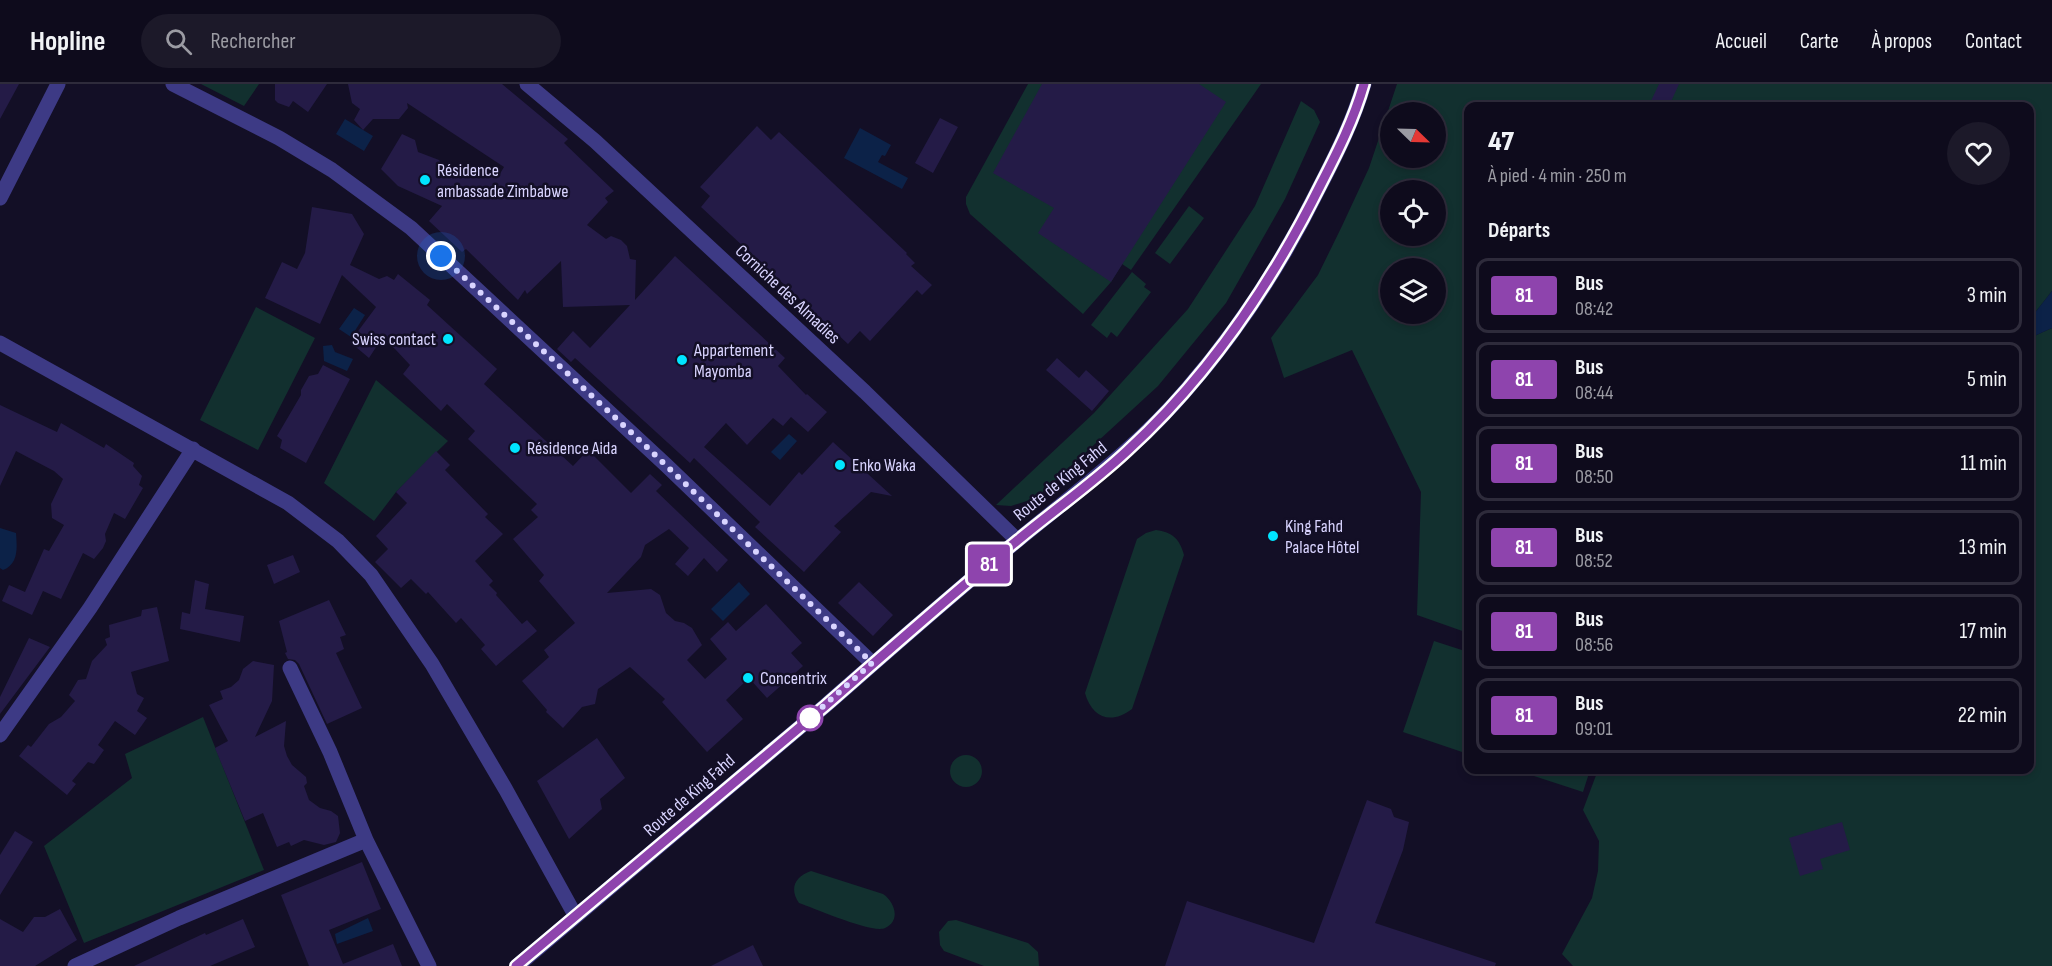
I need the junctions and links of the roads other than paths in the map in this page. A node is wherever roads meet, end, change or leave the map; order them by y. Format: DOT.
graph roads {
  1 [pos="57,84"];
  2 [pos="173,84"];
  3 [pos="527,84"];
  4 [pos="1364,84"];
  5 [pos="0,198"];
  6 [pos="0,342"];
  7 [pos="193,449"];
  8 [pos="1017,540"];
  9 [pos="872,663"];
  10 [pos="290,668"];
  11 [pos="0,735"];
  12 [pos="366,840"];
  13 [pos="575,915"];
  14 [pos="75,966"];
  15 [pos="429,966"];
  16 [pos="516,966"];
  1 -- 5 [label="street"];
  2 -- 9 [label="street"];
  3 -- 8 [label="street, Corniche des Almadies"];
  4 -- 8 [label="street, Route de King Fahd"];
  6 -- 7 [label="street"];
  7 -- 11 [label="street"];
  7 -- 13 [label="street"];
  8 -- 9 [label="street, Route de King Fahd"];
  9 -- 13 [label="street, Route de King Fahd"];
  10 -- 12 [label="street"];
  12 -- 14 [label="street"];
  12 -- 15 [label="street"];
  13 -- 16 [label="street, Route de King Fahd"];
}
